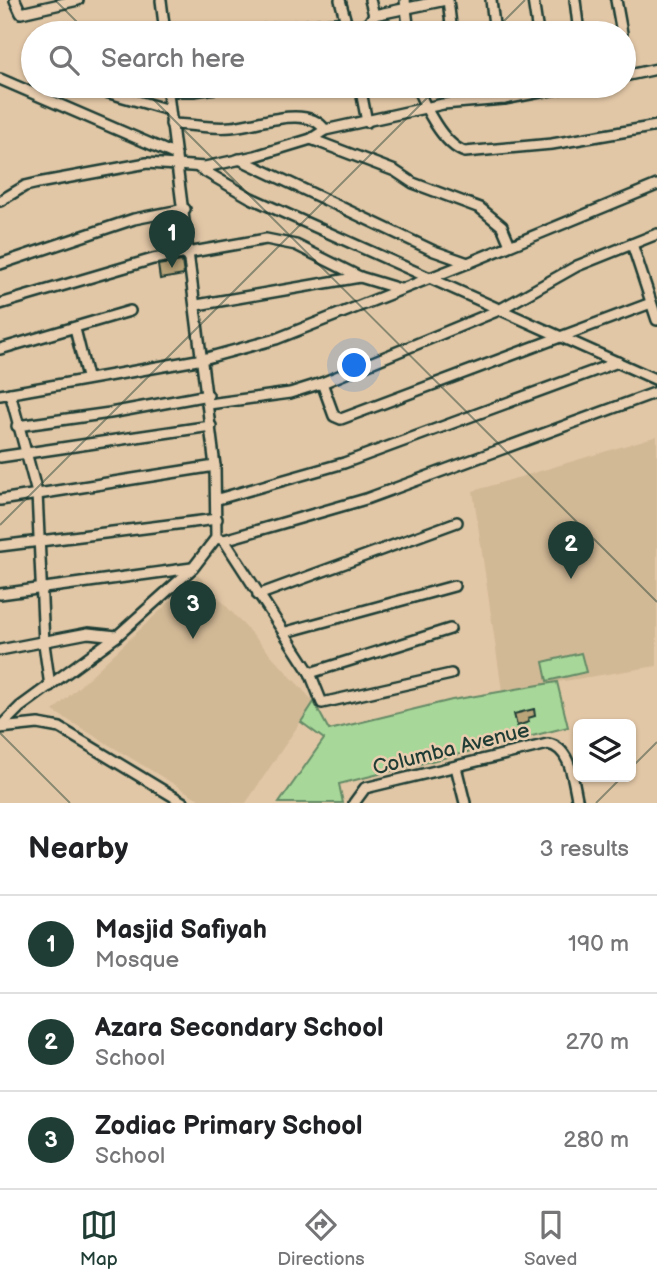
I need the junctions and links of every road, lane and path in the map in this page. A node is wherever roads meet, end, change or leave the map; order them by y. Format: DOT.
graph roads {
  1 [pos="15,0"];
  2 [pos="78,0"];
  3 [pos="161,0"];
  4 [pos="340,0"];
  5 [pos="370,0"];
  6 [pos="447,0"];
  7 [pos="491,0"];
  8 [pos="533,0"];
  9 [pos="575,0"];
  10 [pos="616,0"];
  11 [pos="406,3"];
  12 [pos="374,15"];
  13 [pos="164,21"];
  14 [pos="346,21"];
  15 [pos="370,21"];
  16 [pos="408,21"];
  17 [pos="450,21"];
  18 [pos="494,21"];
  19 [pos="536,21"];
  20 [pos="578,21"];
  21 [pos="620,21"];
  22 [pos="657,69"];
  23 [pos="636,74"];
  24 [pos="0,79"];
  25 [pos="21,88"];
  26 [pos="44,98"];
  27 [pos="128,98"];
  28 [pos="168,98"];
  29 [pos="362,98"];
  30 [pos="424,98"];
  31 [pos="462,98"];
  32 [pos="508,98"];
  33 [pos="504,99"];
  34 [pos="462,102"];
  35 [pos="429,108"];
  36 [pos="169,110"];
  37 [pos="367,122"];
  38 [pos="171,124"];
  39 [pos="657,126"];
  40 [pos="325,130"];
  41 [pos="311,139"];
  42 [pos="176,155"];
  43 [pos="239,159"];
  44 [pos="178,167"];
  45 [pos="197,167"];
  46 [pos="657,185"];
  47 [pos="0,201"];
  48 [pos="185,209"];
  49 [pos="657,234"];
  50 [pos="632,244"];
  51 [pos="510,245"];
  52 [pos="189,252"];
  53 [pos="468,263"];
  54 [pos="0,264"];
  55 [pos="360,277"];
  56 [pos="435,278"];
  57 [pos="400,289"];
  58 [pos="651,303"];
  59 [pos="0,304"];
  60 [pos="197,304"];
  61 [pos="499,310"];
  62 [pos="130,311"];
  63 [pos="657,320"];
  64 [pos="75,329"];
  65 [pos="557,337"];
  66 [pos="0,349"];
  67 [pos="203,359"];
  68 [pos="618,362"];
  69 [pos="87,377"];
  70 [pos="657,380"];
  71 [pos="322,383"];
  72 [pos="657,392"];
  73 [pos="5,394"];
  74 [pos="208,399"];
  75 [pos="17,426"];
  76 [pos="211,426"];
  77 [pos="25,452"];
  78 [pos="0,457"];
  79 [pos="215,466"];
  80 [pos="37,493"];
  81 [pos="218,499"];
  82 [pos="0,500"];
  83 [pos="217,519"];
  84 [pos="457,522"];
  85 [pos="220,539"];
  86 [pos="41,541"];
  87 [pos="0,546"];
  88 [pos="193,568"];
  89 [pos="454,586"];
  90 [pos="42,589"];
  91 [pos="0,594"];
  92 [pos="258,595"];
  93 [pos="450,629"];
  94 [pos="286,632"];
  95 [pos="117,636"];
  96 [pos="44,643"];
  97 [pos="0,650"];
  98 [pos="310,673"];
  99 [pos="451,674"];
  100 [pos="50,686"];
  101 [pos="0,727"];
  102 [pos="456,767"];
  103 [pos="356,799"];
  104 [pos="184,803"];
  105 [pos="465,803"];
  106 [pos="578,803"];
  1 -- 2 [label="street"];
  3 -- 13 [label="street"];
  4 -- 14 [label="street"];
  5 -- 12 [label="street"];
  6 -- 11 [label="street"];
  6 -- 17 [label="street"];
  7 -- 18 [label="street"];
  8 -- 19 [label="street"];
  9 -- 20 [label="street"];
  10 -- 21 [label="street"];
  11 -- 12 [label="street"];
  11 -- 16 [label="street"];
  12 -- 15 [label="street"];
  22 -- 23 [label="street"];
  24 -- 25 [label="street"];
  26 -- 42 [label="street"];
  27 -- 36 [label="street"];
  28 -- 36 [label="street"];
  29 -- 37 [label="street"];
  30 -- 35 [label="street"];
  31 -- 34 [label="street"];
  32 -- 33 [label="street"];
  33 -- 34 [label="street"];
  34 -- 35 [label="street"];
  35 -- 37 [label="street"];
  35 -- 39 [label="street"];
  36 -- 38 [label="street"];
  37 -- 40 [label="street"];
  38 -- 40 [label="street"];
  38 -- 42 [label="street"];
  40 -- 41 [label="street"];
  41 -- 43 [label="street"];
  41 -- 51 [label="street"];
  42 -- 44 [label="street"];
  43 -- 45 [label="street"];
  43 -- 53 [label="street"];
  44 -- 45 [label="street"];
  44 -- 47 [label="street"];
  44 -- 48 [label="street"];
  45 -- 56 [label="street"];
  46 -- 51 [label="street"];
  48 -- 52 [label="street"];
  48 -- 54 [label="street"];
  49 -- 50 [label="street"];
  50 -- 58 [label="street"];
  50 -- 61 [label="street"];
  51 -- 53 [label="street"];
  52 -- 55 [label="street"];
  52 -- 59 [label="street"];
  52 -- 60 [label="street"];
  53 -- 56 [label="street"];
  55 -- 57 [label="street"];
  55 -- 60 [label="street"];
  56 -- 57 [label="street"];
  56 -- 61 [label="street"];
  57 -- 67 [label="street"];
  58 -- 63 [label="street"];
  58 -- 65 [label="street"];
  60 -- 67 [label="street"];
  61 -- 65 [label="street"];
  61 -- 71 [label="street"];
  62 -- 64 [label="street"];
  64 -- 66 [label="street"];
  64 -- 69 [label="street"];
  65 -- 68 [label="street"];
  65 -- 71 [label="street"];
  67 -- 69 [label="street"];
  67 -- 74 [label="street"];
  68 -- 70 [label="street"];
  68 -- 81 [label="street"];
  69 -- 73 [label="street"];
  71 -- 74 [label="street"];
  72 -- 85 [label="street"];
  73 -- 75 [label="street"];
  74 -- 75 [label="street"];
  74 -- 76 [label="street"];
  75 -- 77 [label="street"];
  76 -- 77 [label="street"];
  76 -- 79 [label="street"];
  77 -- 78 [label="street"];
  77 -- 80 [label="street"];
  79 -- 80 [label="street"];
  79 -- 81 [label="street"];
  80 -- 82 [label="street"];
  80 -- 86 [label="street"];
  81 -- 83 [label="street"];
  83 -- 85 [label="street"];
  83 -- 86 [label="street"];
  84 -- 92 [label="street"];
  85 -- 88 [label="street"];
  85 -- 92 [label="street"];
  86 -- 87 [label="street"];
  86 -- 90 [label="street"];
  88 -- 90 [label="street"];
  88 -- 95 [label="street"];
  89 -- 94 [label="street"];
  90 -- 91 [label="street"];
  90 -- 96 [label="street"];
  92 -- 94 [label="street"];
  93 -- 98 [label="street"];
  94 -- 98 [label="street"];
  95 -- 96 [label="street"];
  95 -- 100 [label="street"];
  96 -- 97 [label="street"];
  96 -- 100 [label="street"];
  98 -- 99 [label="street"];
  100 -- 101 [label="street"];
  101 -- 104 [label="street"];
  102 -- 103 [label="street, Columba Avenue"];
  102 -- 105 [label="street"];
  102 -- 106 [label="street, Columba Avenue"];
}
